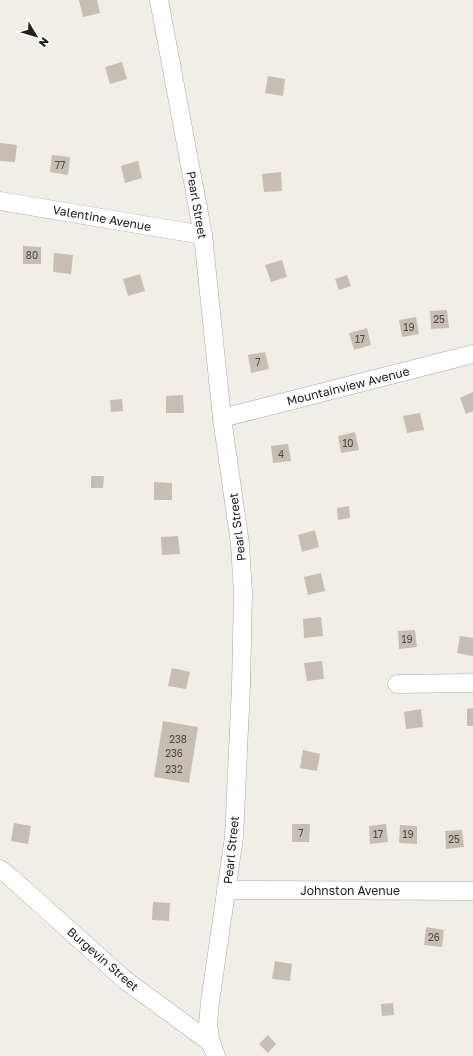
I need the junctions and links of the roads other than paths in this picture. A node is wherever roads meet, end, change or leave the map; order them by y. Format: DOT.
graph roads {
  1 [pos="160,0"];
  2 [pos="0,200"];
  3 [pos="203,235"];
  4 [pos="473,354"];
  5 [pos="222,418"];
  6 [pos="473,683"];
  7 [pos="397,684"];
  8 [pos="0,869"];
  9 [pos="226,890"];
  10 [pos="473,891"];
  11 [pos="214,1050"];
  1 -- 3 [label="street, Pearl Street"];
  2 -- 3 [label="street, Valentine Avenue"];
  3 -- 5 [label="street, Pearl Street"];
  4 -- 5 [label="street, Mountainview Avenue"];
  5 -- 9 [label="street, Pearl Street"];
  6 -- 7 [label="street"];
  8 -- 11 [label="street, Burgevin Street"];
  9 -- 10 [label="street, Johnston Avenue"];
  9 -- 11 [label="street, Pearl Street"];
}
